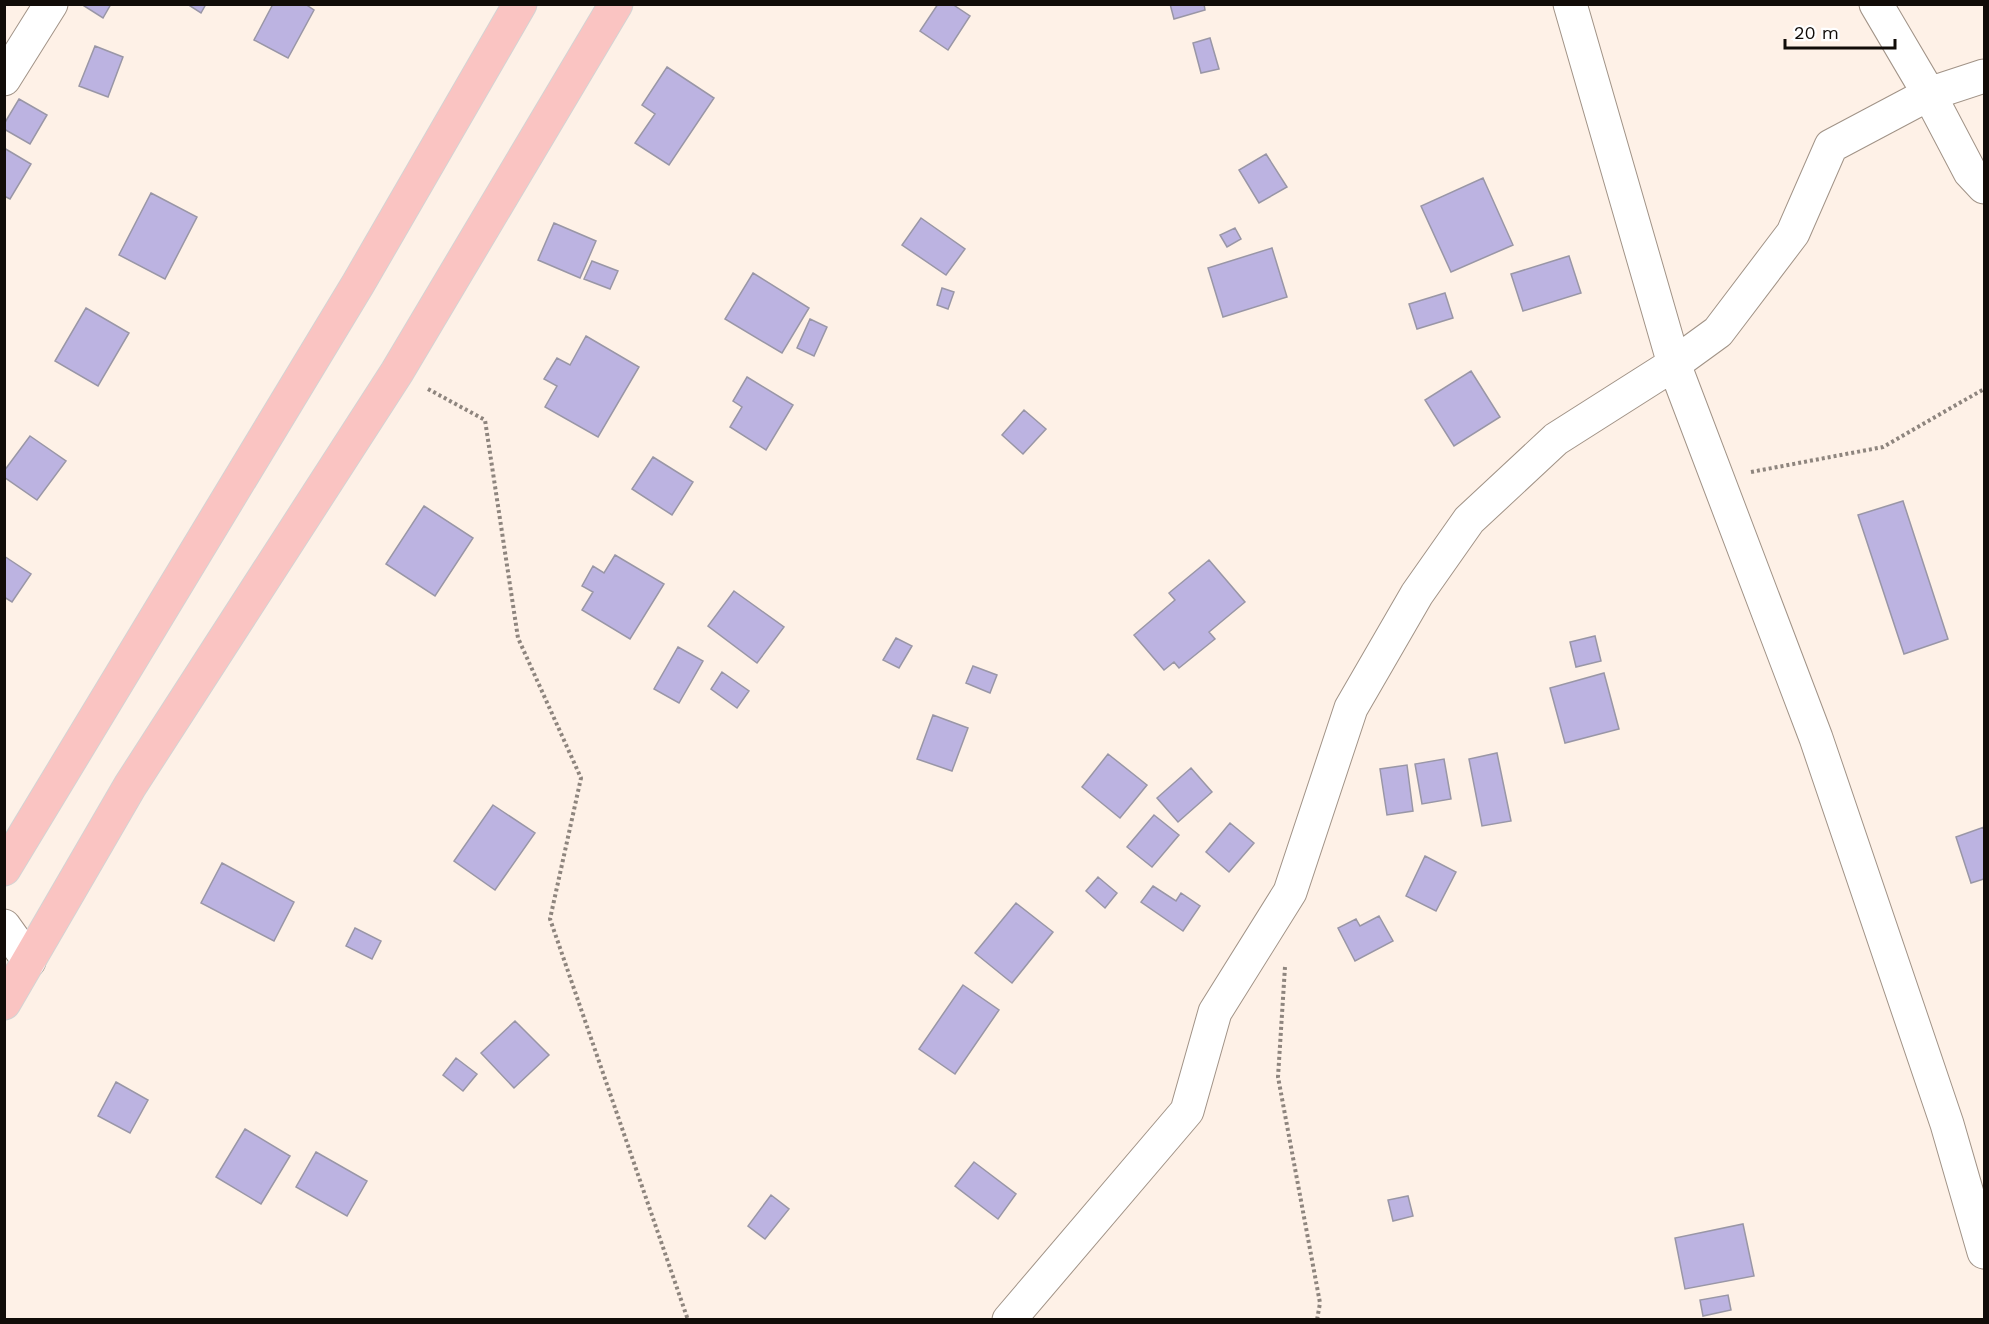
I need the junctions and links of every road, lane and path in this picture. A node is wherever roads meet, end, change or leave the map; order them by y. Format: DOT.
graph roads {
  1 [pos="51,4"];
  2 [pos="520,4"];
  3 [pos="616,4"];
  4 [pos="1570,4"];
  5 [pos="1876,4"];
  6 [pos="1984,76"];
  7 [pos="4,79"];
  8 [pos="1929,94"];
  9 [pos="1984,187"];
  10 [pos="1674,364"];
  11 [pos="397,372"];
  12 [pos="1984,388"];
  13 [pos="1718,478"];
  14 [pos="4,869"];
  15 [pos="4,926"];
  16 [pos="29,960"];
  17 [pos="1286,961"];
  18 [pos="4,1003"];
  19 [pos="1984,1252"];
  20 [pos="688,1320"];
  21 [pos="1009,1320"];
  22 [pos="1317,1320"];
  1 -- 7 [label="street"];
  2 -- 14 [label="main road"];
  3 -- 11 [label="main road"];
  4 -- 10 [label="street"];
  5 -- 8 [label="street"];
  6 -- 8 [label="street"];
  8 -- 9 [label="street"];
  8 -- 10 [label="street"];
  10 -- 13 [label="street"];
  10 -- 21 [label="street"];
  11 -- 16 [label="main road"];
  11 -- 20 [label="path"];
  12 -- 13 [label="path"];
  13 -- 19 [label="street"];
  15 -- 16 [label="street"];
  16 -- 18 [label="main road"];
  17 -- 22 [label="path"];
}
